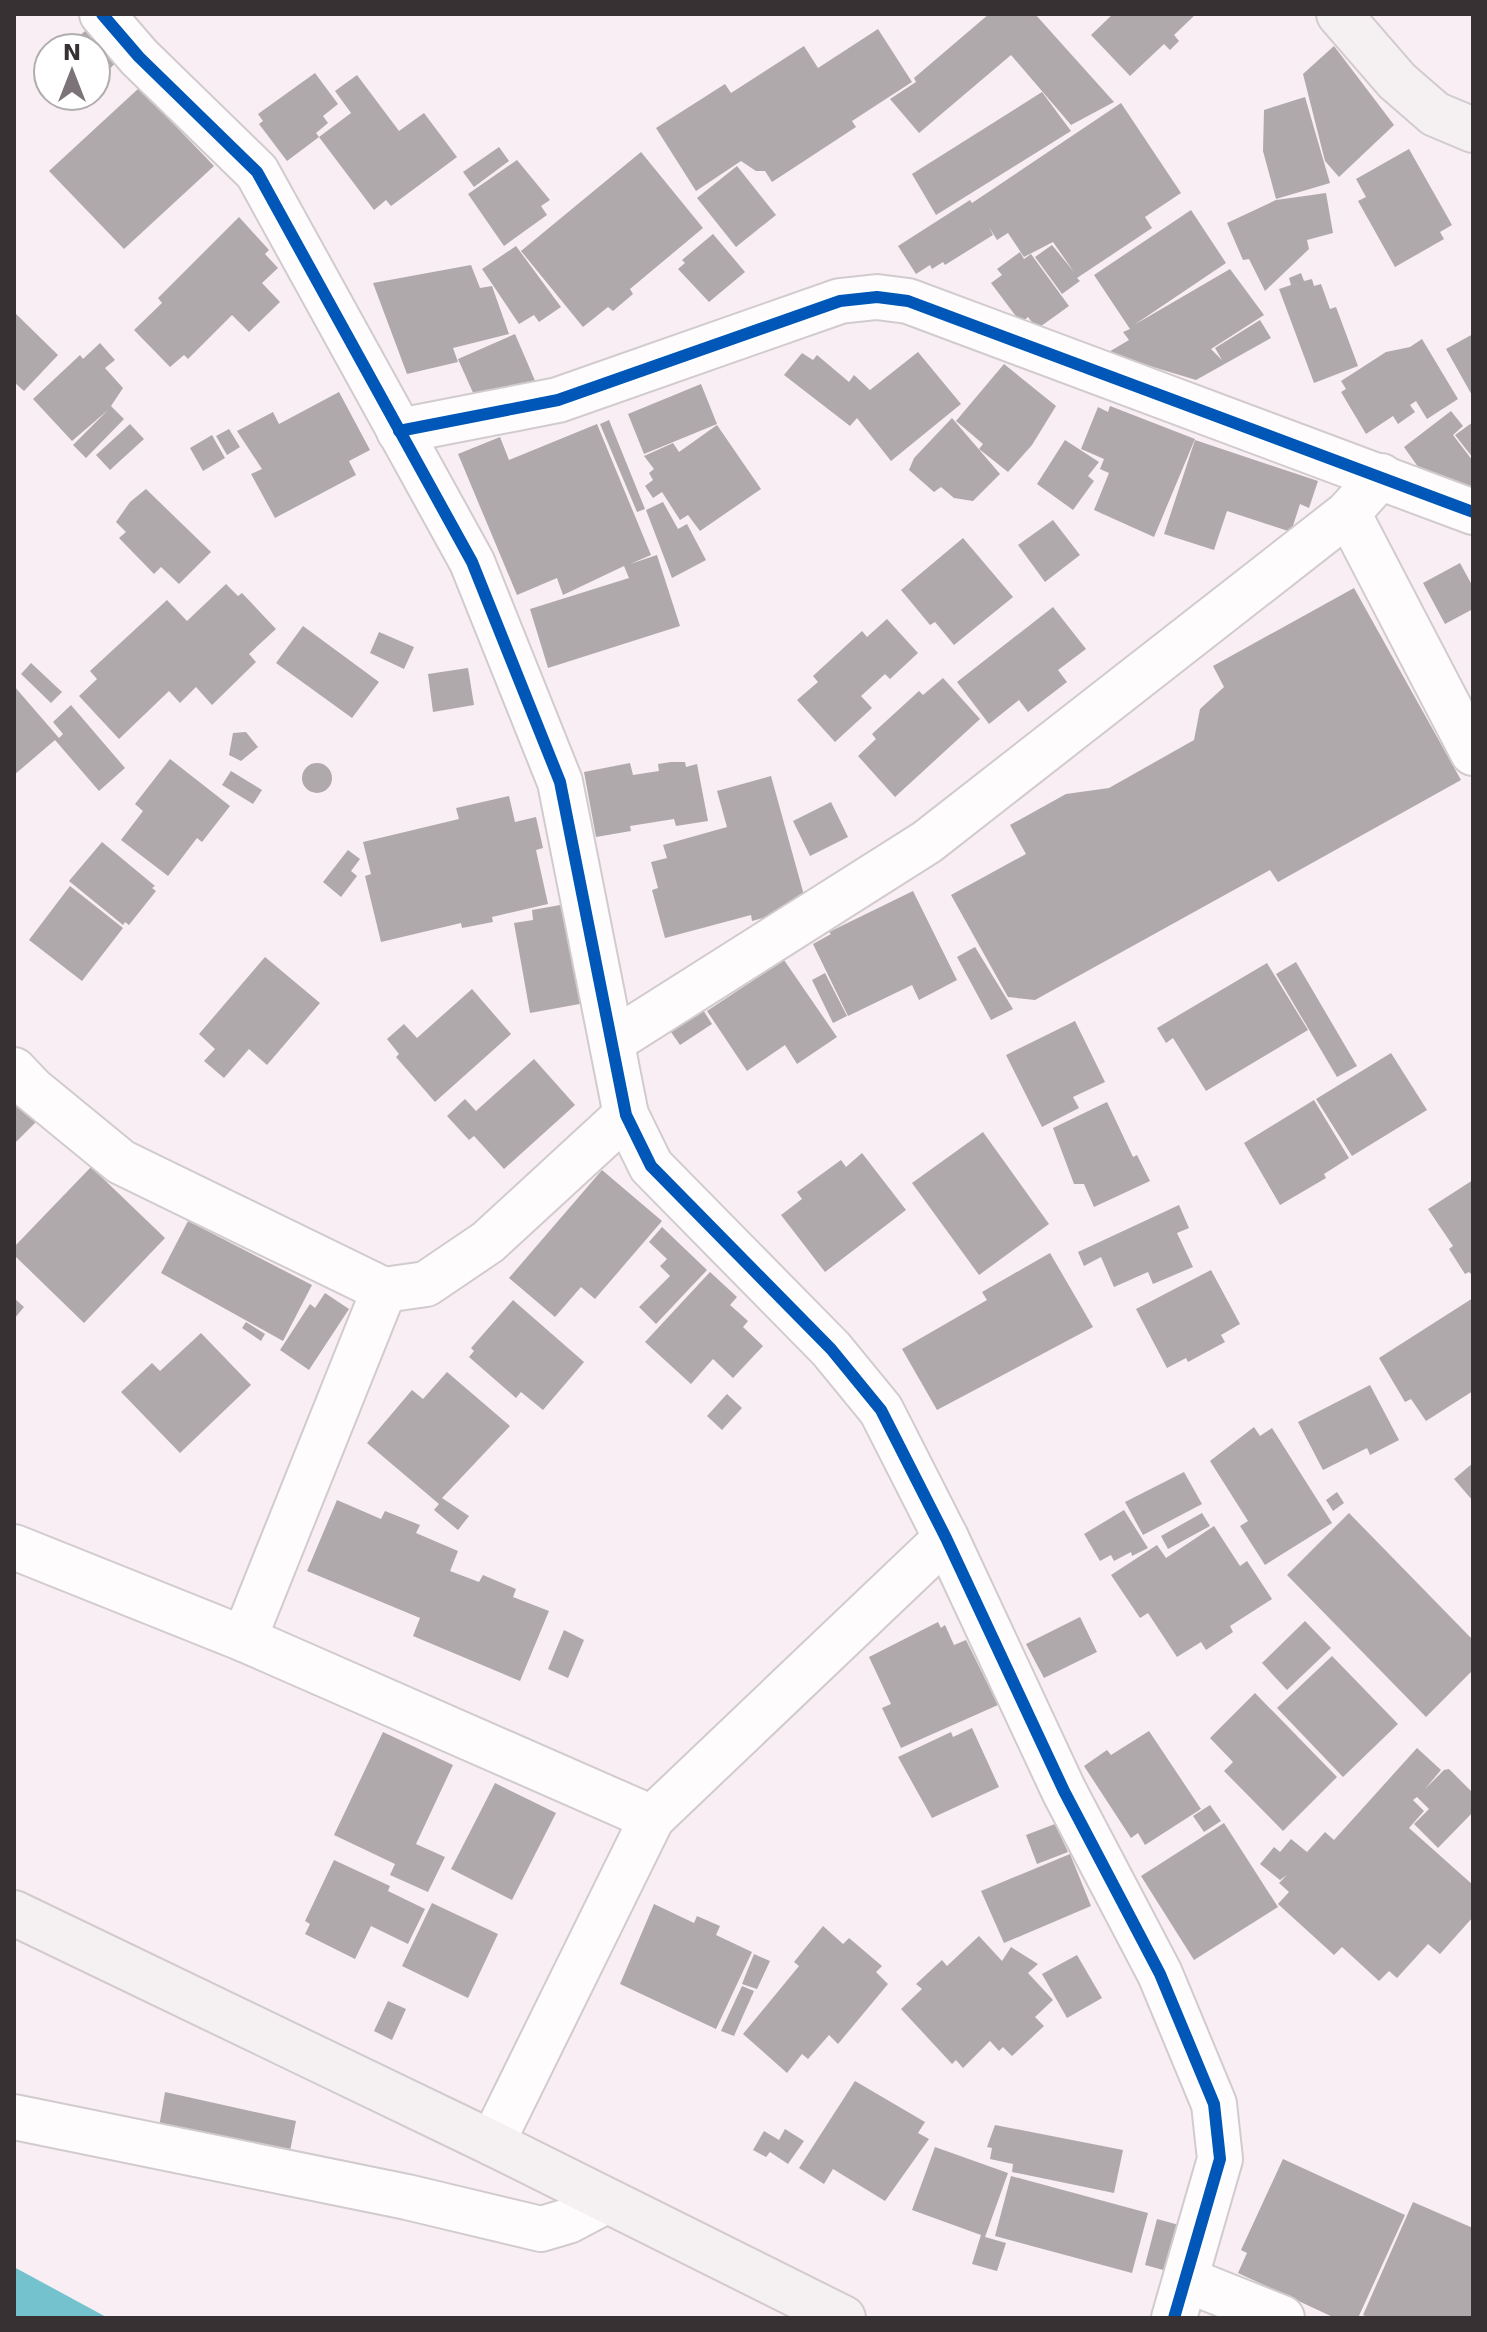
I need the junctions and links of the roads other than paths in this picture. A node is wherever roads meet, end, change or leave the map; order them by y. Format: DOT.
graph roads {
  1 [pos="102,14"];
  2 [pos="1339,14"];
  3 [pos="1473,130"];
  4 [pos="399,431"];
  5 [pos="1381,476"];
  6 [pos="1473,512"];
  7 [pos="1348,513"];
  8 [pos="1473,753"];
  9 [pos="613,1041"];
  10 [pos="14,1070"];
  11 [pos="626,1115"];
  12 [pos="384,1290"];
  13 [pos="946,1538"];
  14 [pos="14,1547"];
  15 [pos="244,1639"];
  16 [pos="652,1818"];
  17 [pos="14,1913"];
  18 [pos="14,2117"];
  19 [pos="492,2143"];
  20 [pos="604,2202"];
  21 [pos="1180,2299"];
  22 [pos="843,2318"];
  23 [pos="1282,2318"];
  1 -- 4 [label="street"];
  2 -- 3 [label="street"];
  4 -- 5 [label="street"];
  4 -- 9 [label="street"];
  5 -- 6 [label="street"];
  5 -- 7 [label="street"];
  7 -- 8 [label="street"];
  7 -- 9 [label="street"];
  9 -- 11 [label="street"];
  10 -- 12 [label="street"];
  11 -- 12 [label="street"];
  11 -- 13 [label="street"];
  12 -- 15 [label="street"];
  13 -- 16 [label="street"];
  13 -- 21 [label="street"];
  14 -- 15 [label="street"];
  15 -- 16 [label="street"];
  16 -- 19 [label="street"];
  17 -- 19 [label="street"];
  18 -- 20 [label="street"];
  19 -- 20 [label="street"];
  20 -- 22 [label="street"];
  21 -- 23 [label="street"];
}
